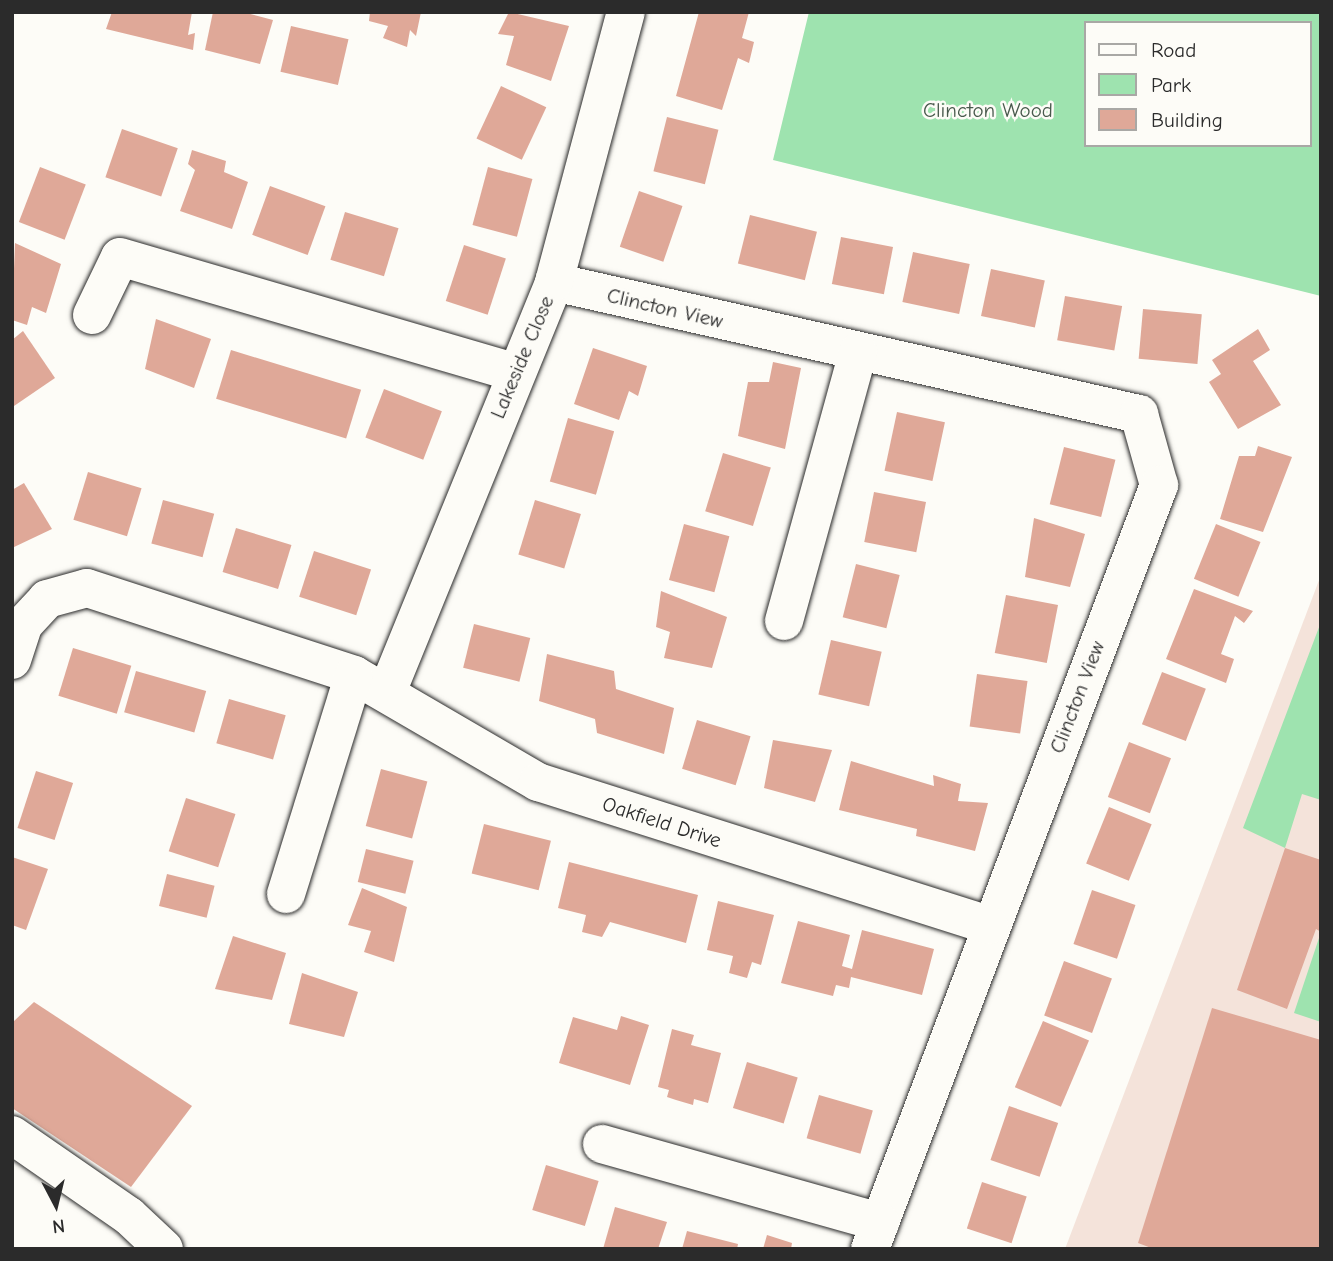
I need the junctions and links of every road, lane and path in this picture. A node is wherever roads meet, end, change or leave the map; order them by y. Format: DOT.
graph roads {
  1 [pos="626,12"];
  2 [pos="554,282"];
  3 [pos="92,315"];
  4 [pos="858,352"];
  5 [pos="514,372"];
  6 [pos="784,621"];
  7 [pos="12,660"];
  8 [pos="370,683"];
  9 [pos="286,894"];
  10 [pos="989,925"];
  11 [pos="12,1135"];
  12 [pos="601,1144"];
  13 [pos="875,1236"];
  14 [pos="164,1249"];
  1 -- 2 [label="street, Lakeside Close"];
  2 -- 4 [label="street, Clincton View"];
  2 -- 5 [label="street, Lakeside Close"];
  3 -- 5 [label="street"];
  4 -- 6 [label="street"];
  4 -- 10 [label="street, Clincton View"];
  5 -- 8 [label="street, Lakeside Close"];
  7 -- 8 [label="street, Oakfield Drive"];
  8 -- 9 [label="street"];
  8 -- 10 [label="street, Oakfield Drive"];
  10 -- 13 [label="street, Clincton View"];
  11 -- 14 [label="street"];
  12 -- 13 [label="street"];
}
